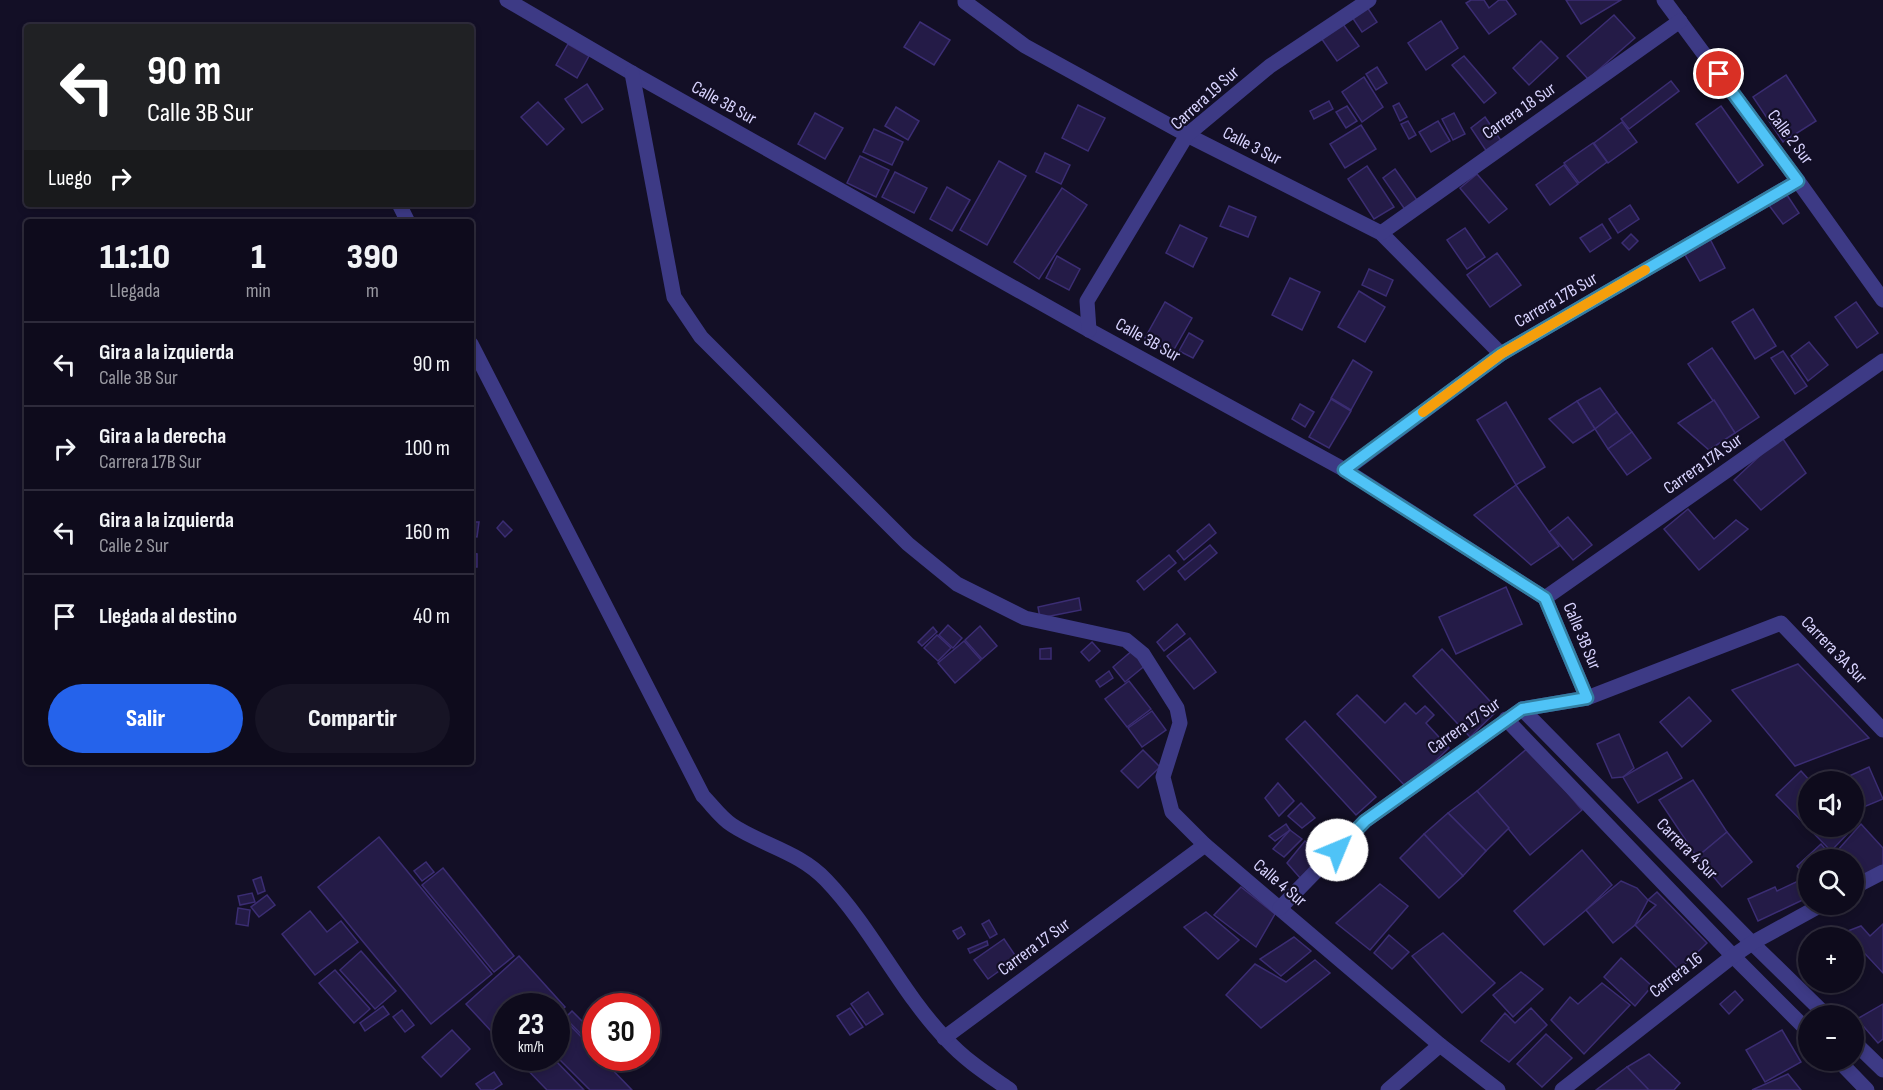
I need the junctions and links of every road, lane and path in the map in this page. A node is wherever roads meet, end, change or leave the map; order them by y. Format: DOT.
graph roads {
  1 [pos="507,0"];
  2 [pos="965,0"];
  3 [pos="1370,0"];
  4 [pos="1664,0"];
  5 [pos="1680,21"];
  6 [pos="632,73"];
  7 [pos="1187,135"];
  8 [pos="1798,181"];
  9 [pos="1381,233"];
  10 [pos="1883,300"];
  11 [pos="1089,330"];
  12 [pos="474,350"];
  13 [pos="1501,354"];
  14 [pos="1883,361"];
  15 [pos="1344,470"];
  16 [pos="1545,598"];
  17 [pos="1781,623"];
  18 [pos="1587,698"];
  19 [pos="1522,709"];
  20 [pos="1506,719"];
  21 [pos="1883,730"];
  22 [pos="1205,845"];
  23 [pos="1883,872"];
  24 [pos="1864,882"];
  25 [pos="1280,908"];
  26 [pos="1803,915"];
  27 [pos="1752,943"];
  28 [pos="1733,956"];
  29 [pos="1816,1005"];
  30 [pos="1798,1021"];
  31 [pos="944,1038"];
  32 [pos="1440,1045"];
  33 [pos="1864,1052"];
  34 [pos="1883,1070"];
  35 [pos="1849,1071"];
  36 [pos="1010,1090"];
  37 [pos="1388,1090"];
  38 [pos="1498,1090"];
  39 [pos="1562,1090"];
  40 [pos="1867,1090"];
  1 -- 6 [label="street, Calle 3B Sur"];
  2 -- 7 [label="street, Calle 3 Sur"];
  3 -- 7 [label="street, Carrera 19 Sur"];
  4 -- 5 [label="street, Calle 2 Sur"];
  5 -- 8 [label="street, Calle 2 Sur"];
  5 -- 9 [label="street, Carrera 18 Sur"];
  6 -- 11 [label="street, Calle 3B Sur"];
  6 -- 22 [label="street, Calle 4 Sur"];
  7 -- 9 [label="street, Calle 3 Sur"];
  7 -- 11 [label="street, Carrera 19 Sur"];
  8 -- 10 [label="street, Calle 2 Sur"];
  8 -- 13 [label="street, Carrera 17B Sur"];
  9 -- 13 [label="street, Calle 3 Sur"];
  11 -- 15 [label="street, Calle 3B Sur"];
  12 -- 31 [label="street"];
  13 -- 15 [label="street, Carrera 17B Sur"];
  14 -- 16 [label="street, Carrera 17A Sur"];
  15 -- 16 [label="street, Calle 3B Sur"];
  16 -- 18 [label="street, Calle 3B Sur"];
  17 -- 18 [label="street, Carrera 17 Sur"];
  17 -- 21 [label="street, Carrera 3A Sur"];
  18 -- 19 [label="street, Carrera 17 Sur"];
  19 -- 20 [label="street, Carrera 17 Sur"];
  19 -- 27 [label="street, Carrera 4 Sur"];
  20 -- 25 [label="street, Carrera 17 Sur"];
  20 -- 28 [label="street"];
  22 -- 25 [label="street, Calle 4 Sur"];
  22 -- 31 [label="street, Carrera 17 Sur"];
  23 -- 24 [label="street"];
  25 -- 32 [label="street, Calle 4 Sur"];
  26 -- 27 [label="street, Carrera 16"];
  27 -- 28 [label="street, Carrera 16"];
  27 -- 29 [label="street, Carrera 4 Sur"];
  28 -- 30 [label="street"];
  28 -- 39 [label="street, Carrera 16"];
  31 -- 36 [label="street"];
  32 -- 37 [label="street"];
  32 -- 38 [label="street, Calle 4 Sur"];
  33 -- 34 [label="street"];
  35 -- 40 [label="street"];
}
